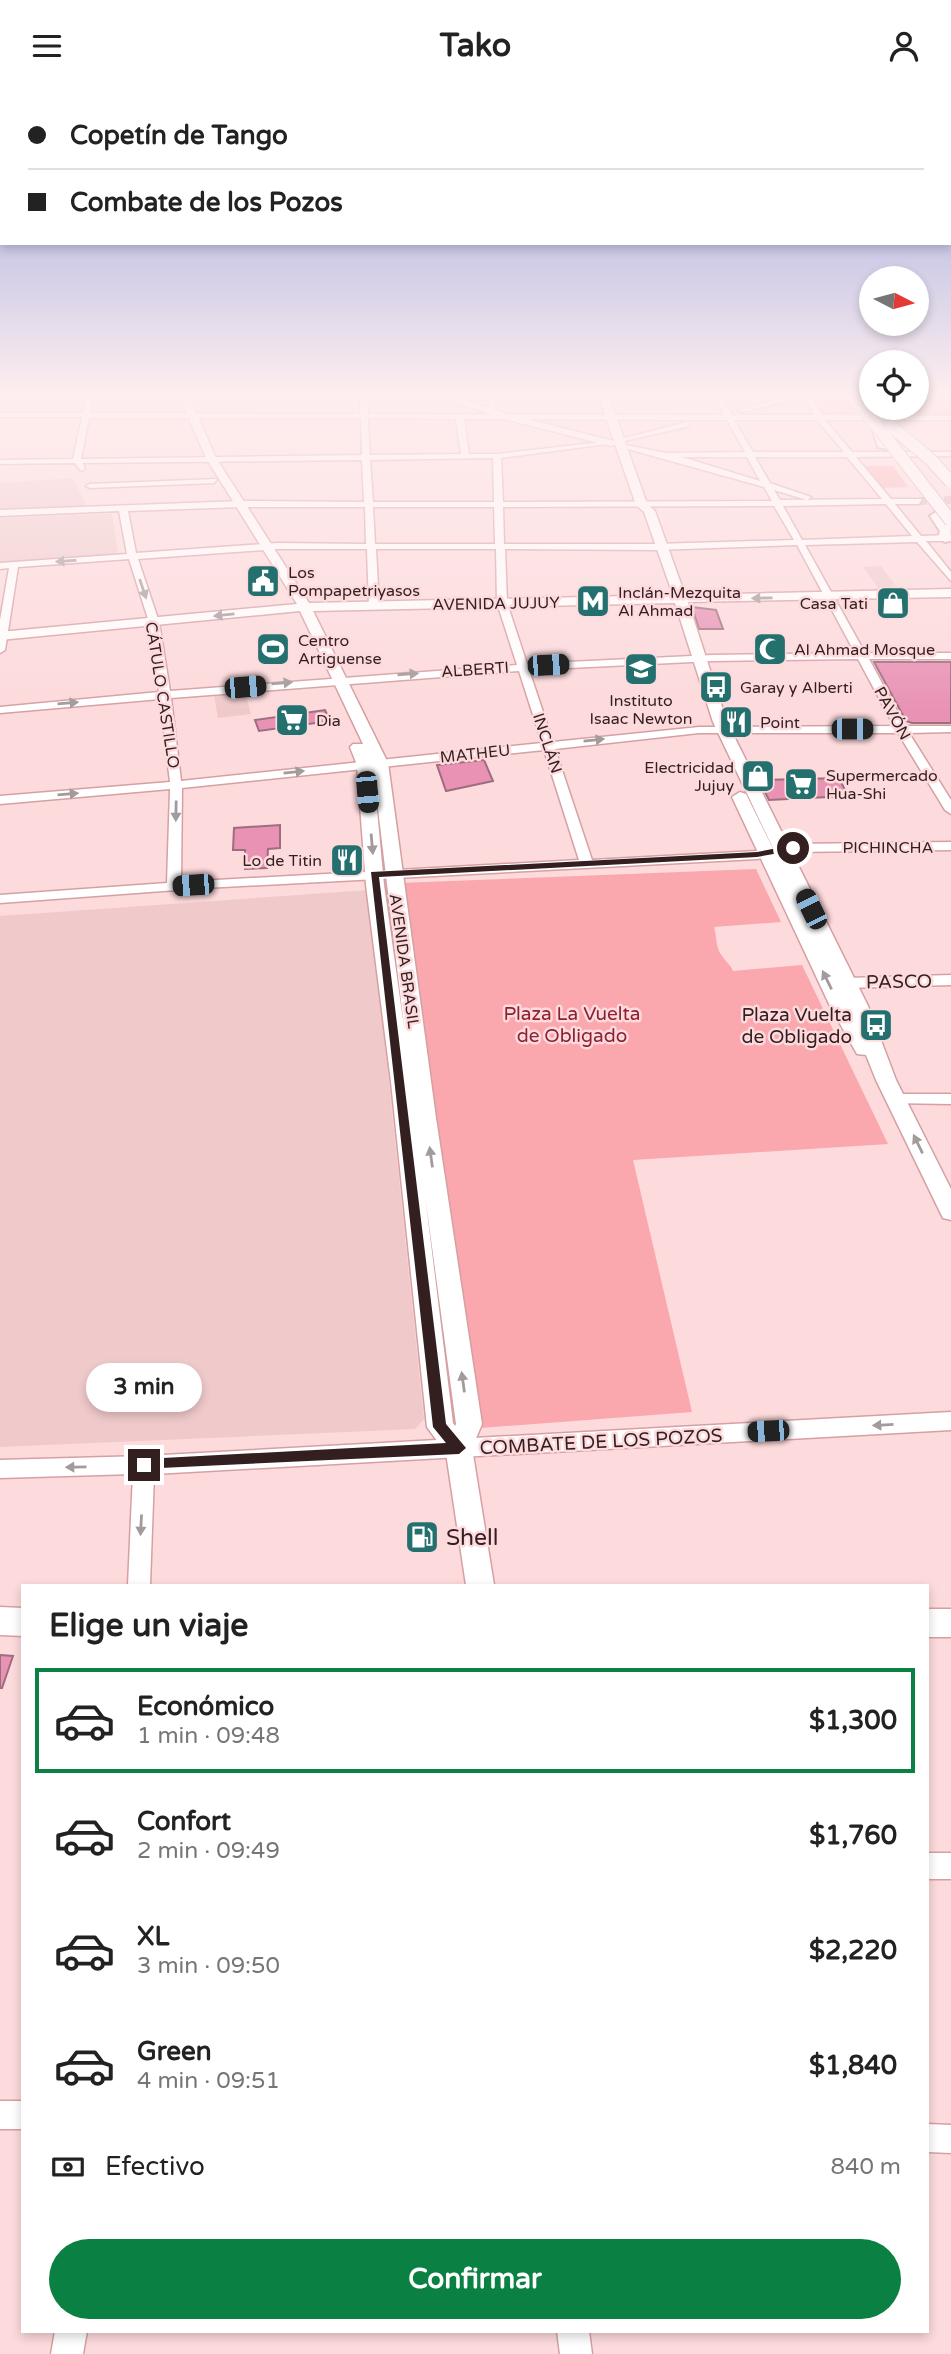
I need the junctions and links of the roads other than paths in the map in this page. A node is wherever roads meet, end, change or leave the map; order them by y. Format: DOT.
graph roads {
  1 [pos="98,500"];
  2 [pos="231,500"];
  3 [pos="232,500"];
  4 [pos="368,500"];
  5 [pos="499,500"];
  6 [pos="640,500"];
  7 [pos="774,500"];
  8 [pos="815,500"];
  9 [pos="886,500"];
  10 [pos="923,500"];
  11 [pos="934,500"];
  12 [pos="919,501"];
  13 [pos="888,502"];
  14 [pos="776,503"];
  15 [pos="827,503"];
  16 [pos="235,504"];
  17 [pos="368,504"];
  18 [pos="499,505"];
  19 [pos="642,505"];
  20 [pos="123,508"];
  21 [pos="104,509"];
  22 [pos="0,513"];
  23 [pos="951,521"];
  24 [pos="948,538"];
  25 [pos="919,539"];
  26 [pos="799,543"];
  27 [pos="370,546"];
  28 [pos="262,547"];
  29 [pos="500,547"];
  30 [pos="655,547"];
  31 [pos="132,556"];
  32 [pos="14,565"];
  33 [pos="0,566"];
  34 [pos="951,578"];
  35 [pos="951,593"];
  36 [pos="830,597"];
  37 [pos="674,600"];
  38 [pos="502,603"];
  39 [pos="374,605"];
  40 [pos="299,608"];
  41 [pos="154,622"];
  42 [pos="1,640"];
  43 [pos="861,655"];
  44 [pos="951,656"];
  45 [pos="693,657"];
  46 [pos="524,666"];
  47 [pos="332,679"];
  48 [pos="165,695"];
  49 [pos="0,709"];
  50 [pos="901,729"];
  51 [pos="951,729"];
  52 [pos="717,730"];
  53 [pos="549,745"];
  54 [pos="372,764"];
  55 [pos="176,785"];
  56 [pos="0,800"];
  57 [pos="951,810"];
  58 [pos="951,846"];
  59 [pos="774,852"];
  60 [pos="587,864"];
  61 [pos="384,874"];
  62 [pos="174,886"];
  63 [pos="0,899"];
  64 [pos="951,980"];
  65 [pos="847,983"];
  66 [pos="891,1090"];
  67 [pos="951,1099"];
  68 [pos="951,1212"];
  69 [pos="951,1421"];
  70 [pos="459,1448"];
  71 [pos="144,1465"];
  72 [pos="0,1469"];
  73 [pos="138,1584"];
  74 [pos="480,1584"];
  75 [pos="0,1621"];
  76 [pos="21,1622"];
  77 [pos="929,1623"];
  78 [pos="951,1623"];
  79 [pos="929,1866"];
  80 [pos="951,1866"];
  81 [pos="0,2115"];
  82 [pos="21,2115"];
  83 [pos="929,2138"];
  84 [pos="951,2139"];
  85 [pos="71,2333"];
  86 [pos="573,2333"];
  87 [pos="67,2354"];
  88 [pos="576,2354"];
  1 -- 21 [label="street"];
  2 -- 16 [label="main road, AVENIDA BRASIL"];
  3 -- 16 [label="main road, AVENIDA BRASIL"];
  4 -- 17 [label="street"];
  5 -- 18 [label="street, INCLÁN"];
  6 -- 19 [label="main road"];
  7 -- 14 [label="street, PAVÓN"];
  8 -- 15 [label="street"];
  9 -- 13 [label="street"];
  10 -- 24 [label="highway"];
  11 -- 23 [label="highway, bridge"];
  12 -- 13 [label="street"];
  13 -- 15 [label="street"];
  13 -- 25 [label="street"];
  14 -- 15 [label="street"];
  14 -- 19 [label="street"];
  14 -- 26 [label="street, PAVÓN"];
  16 -- 17 [label="street"];
  16 -- 20 [label="street"];
  16 -- 28 [label="main road, AVENIDA BRASIL"];
  17 -- 18 [label="street"];
  17 -- 27 [label="street"];
  18 -- 19 [label="street"];
  18 -- 29 [label="street, INCLÁN"];
  19 -- 30 [label="main road"];
  20 -- 21 [label="street"];
  20 -- 31 [label="street, CÁTULO CASTILLO"];
  21 -- 22 [label="street"];
  24 -- 25 [label="street"];
  25 -- 26 [label="street"];
  25 -- 34 [label="street"];
  26 -- 30 [label="street"];
  26 -- 36 [label="street, PAVÓN"];
  27 -- 28 [label="street"];
  27 -- 29 [label="street"];
  27 -- 39 [label="street"];
  28 -- 31 [label="street"];
  28 -- 40 [label="main road, AVENIDA BRASIL"];
  29 -- 30 [label="street"];
  29 -- 38 [label="street, INCLÁN"];
  30 -- 37 [label="main road"];
  31 -- 32 [label="street, one-way"];
  31 -- 41 [label="street, CÁTULO CASTILLO, one-way"];
  32 -- 33 [label="street"];
  32 -- 42 [label="street"];
  35 -- 36 [label="main road, AVENIDA JUJUY"];
  36 -- 37 [label="main road, AVENIDA JUJUY, one-way"];
  36 -- 43 [label="street, PAVÓN"];
  37 -- 38 [label="main road, AVENIDA JUJUY"];
  37 -- 45 [label="main road"];
  38 -- 39 [label="main road, AVENIDA JUJUY"];
  38 -- 46 [label="street, INCLÁN"];
  39 -- 40 [label="main road, AVENIDA JUJUY"];
  40 -- 41 [label="main road, AVENIDA JUJUY, one-way"];
  40 -- 47 [label="main road, AVENIDA BRASIL"];
  41 -- 42 [label="main road, AVENIDA JUJUY"];
  41 -- 48 [label="street, CÁTULO CASTILLO"];
  43 -- 44 [label="street, ALBERTI"];
  43 -- 45 [label="street, ALBERTI"];
  43 -- 50 [label="street, PAVÓN"];
  45 -- 46 [label="street, ALBERTI"];
  45 -- 52 [label="main road"];
  47 -- 46 [label="street, ALBERTI, one-way"];
  46 -- 53 [label="street, INCLÁN"];
  48 -- 47 [label="street, ALBERTI, one-way"];
  47 -- 54 [label="main road, AVENIDA BRASIL"];
  49 -- 48 [label="street, ALBERTI, one-way"];
  48 -- 55 [label="street, CÁTULO CASTILLO"];
  50 -- 51 [label="street, MATHEU"];
  50 -- 52 [label="street, MATHEU"];
  50 -- 57 [label="street, PAVÓN"];
  53 -- 52 [label="street, MATHEU, one-way"];
  52 -- 59 [label="main road"];
  53 -- 54 [label="street, MATHEU"];
  53 -- 60 [label="street, INCLÁN"];
  55 -- 54 [label="street, MATHEU, one-way"];
  54 -- 61 [label="main road, AVENIDA BRASIL"];
  56 -- 55 [label="street, MATHEU, one-way"];
  55 -- 62 [label="street, CÁTULO CASTILLO, one-way"];
  58 -- 59 [label="street, PICHINCHA"];
  59 -- 60 [label="street, PICHINCHA"];
  59 -- 65 [label="main road"];
  66 -- 59 [label="main road, one-way"];
  60 -- 61 [label="street, PICHINCHA"];
  61 -- 62 [label="street, PICHINCHA"];
  61 -- 70 [label="main road, AVENIDA BRASIL"];
  62 -- 63 [label="street, PICHINCHA"];
  64 -- 65 [label="street, PASCO"];
  65 -- 66 [label="main road"];
  66 -- 67 [label="street"];
  68 -- 66 [label="main road, one-way"];
  69 -- 70 [label="street, COMBATE DE LOS POZOS, one-way"];
  70 -- 71 [label="street, COMBATE DE LOS POZOS"];
  70 -- 74 [label="main road, AVENIDA BRASIL"];
  71 -- 72 [label="street, COMBATE DE LOS POZOS, one-way"];
  71 -- 73 [label="street, one-way"];
  75 -- 76 [label="main road"];
  77 -- 78 [label="main road"];
  79 -- 80 [label="street"];
  81 -- 82 [label="street"];
  83 -- 84 [label="street"];
  85 -- 87 [label="street"];
  86 -- 88 [label="street"];
}
